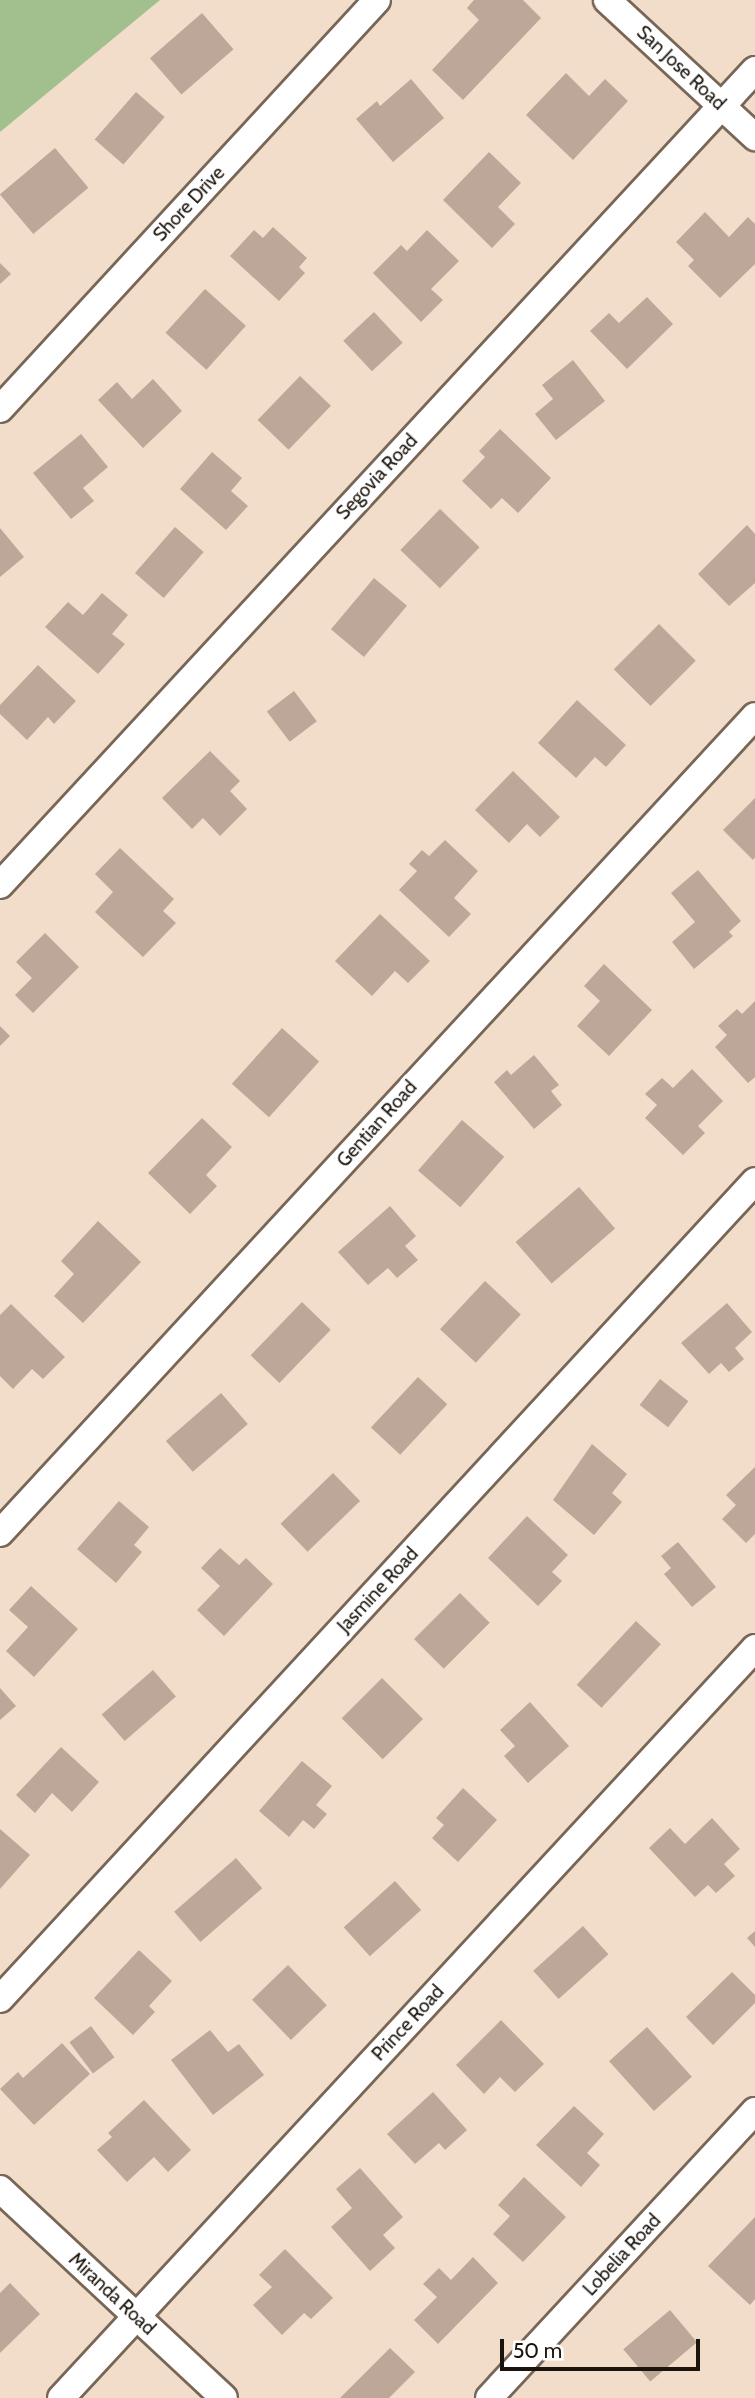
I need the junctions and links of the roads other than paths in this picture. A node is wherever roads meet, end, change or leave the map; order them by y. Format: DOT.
graph roads {
  1 [pos="377,0"];
  2 [pos="607,0"];
  3 [pos="755,70"];
  4 [pos="722,106"];
  5 [pos="755,136"];
  6 [pos="0,409"];
  7 [pos="755,716"];
  8 [pos="0,885"];
  9 [pos="755,1181"];
  10 [pos="0,1533"];
  11 [pos="755,1648"];
  12 [pos="0,1999"];
  13 [pos="755,2111"];
  14 [pos="0,2189"];
  15 [pos="136,2317"];
  16 [pos="61,2398"];
  17 [pos="224,2398"];
  18 [pos="489,2398"];
  1 -- 6 [label="street, Shore Drive"];
  2 -- 4 [label="street, San Jose Road"];
  3 -- 4 [label="street, Segovia Road"];
  4 -- 5 [label="street, San Jose Road"];
  4 -- 8 [label="street, Segovia Road"];
  7 -- 10 [label="street, Gentian Road"];
  9 -- 12 [label="street, Jasmine Road"];
  11 -- 15 [label="street, Prince Road"];
  13 -- 18 [label="street, Lobelia Road"];
  14 -- 15 [label="street, Miranda Road"];
  15 -- 16 [label="street, Prince Road"];
  15 -- 17 [label="street, Miranda Road"];
}
